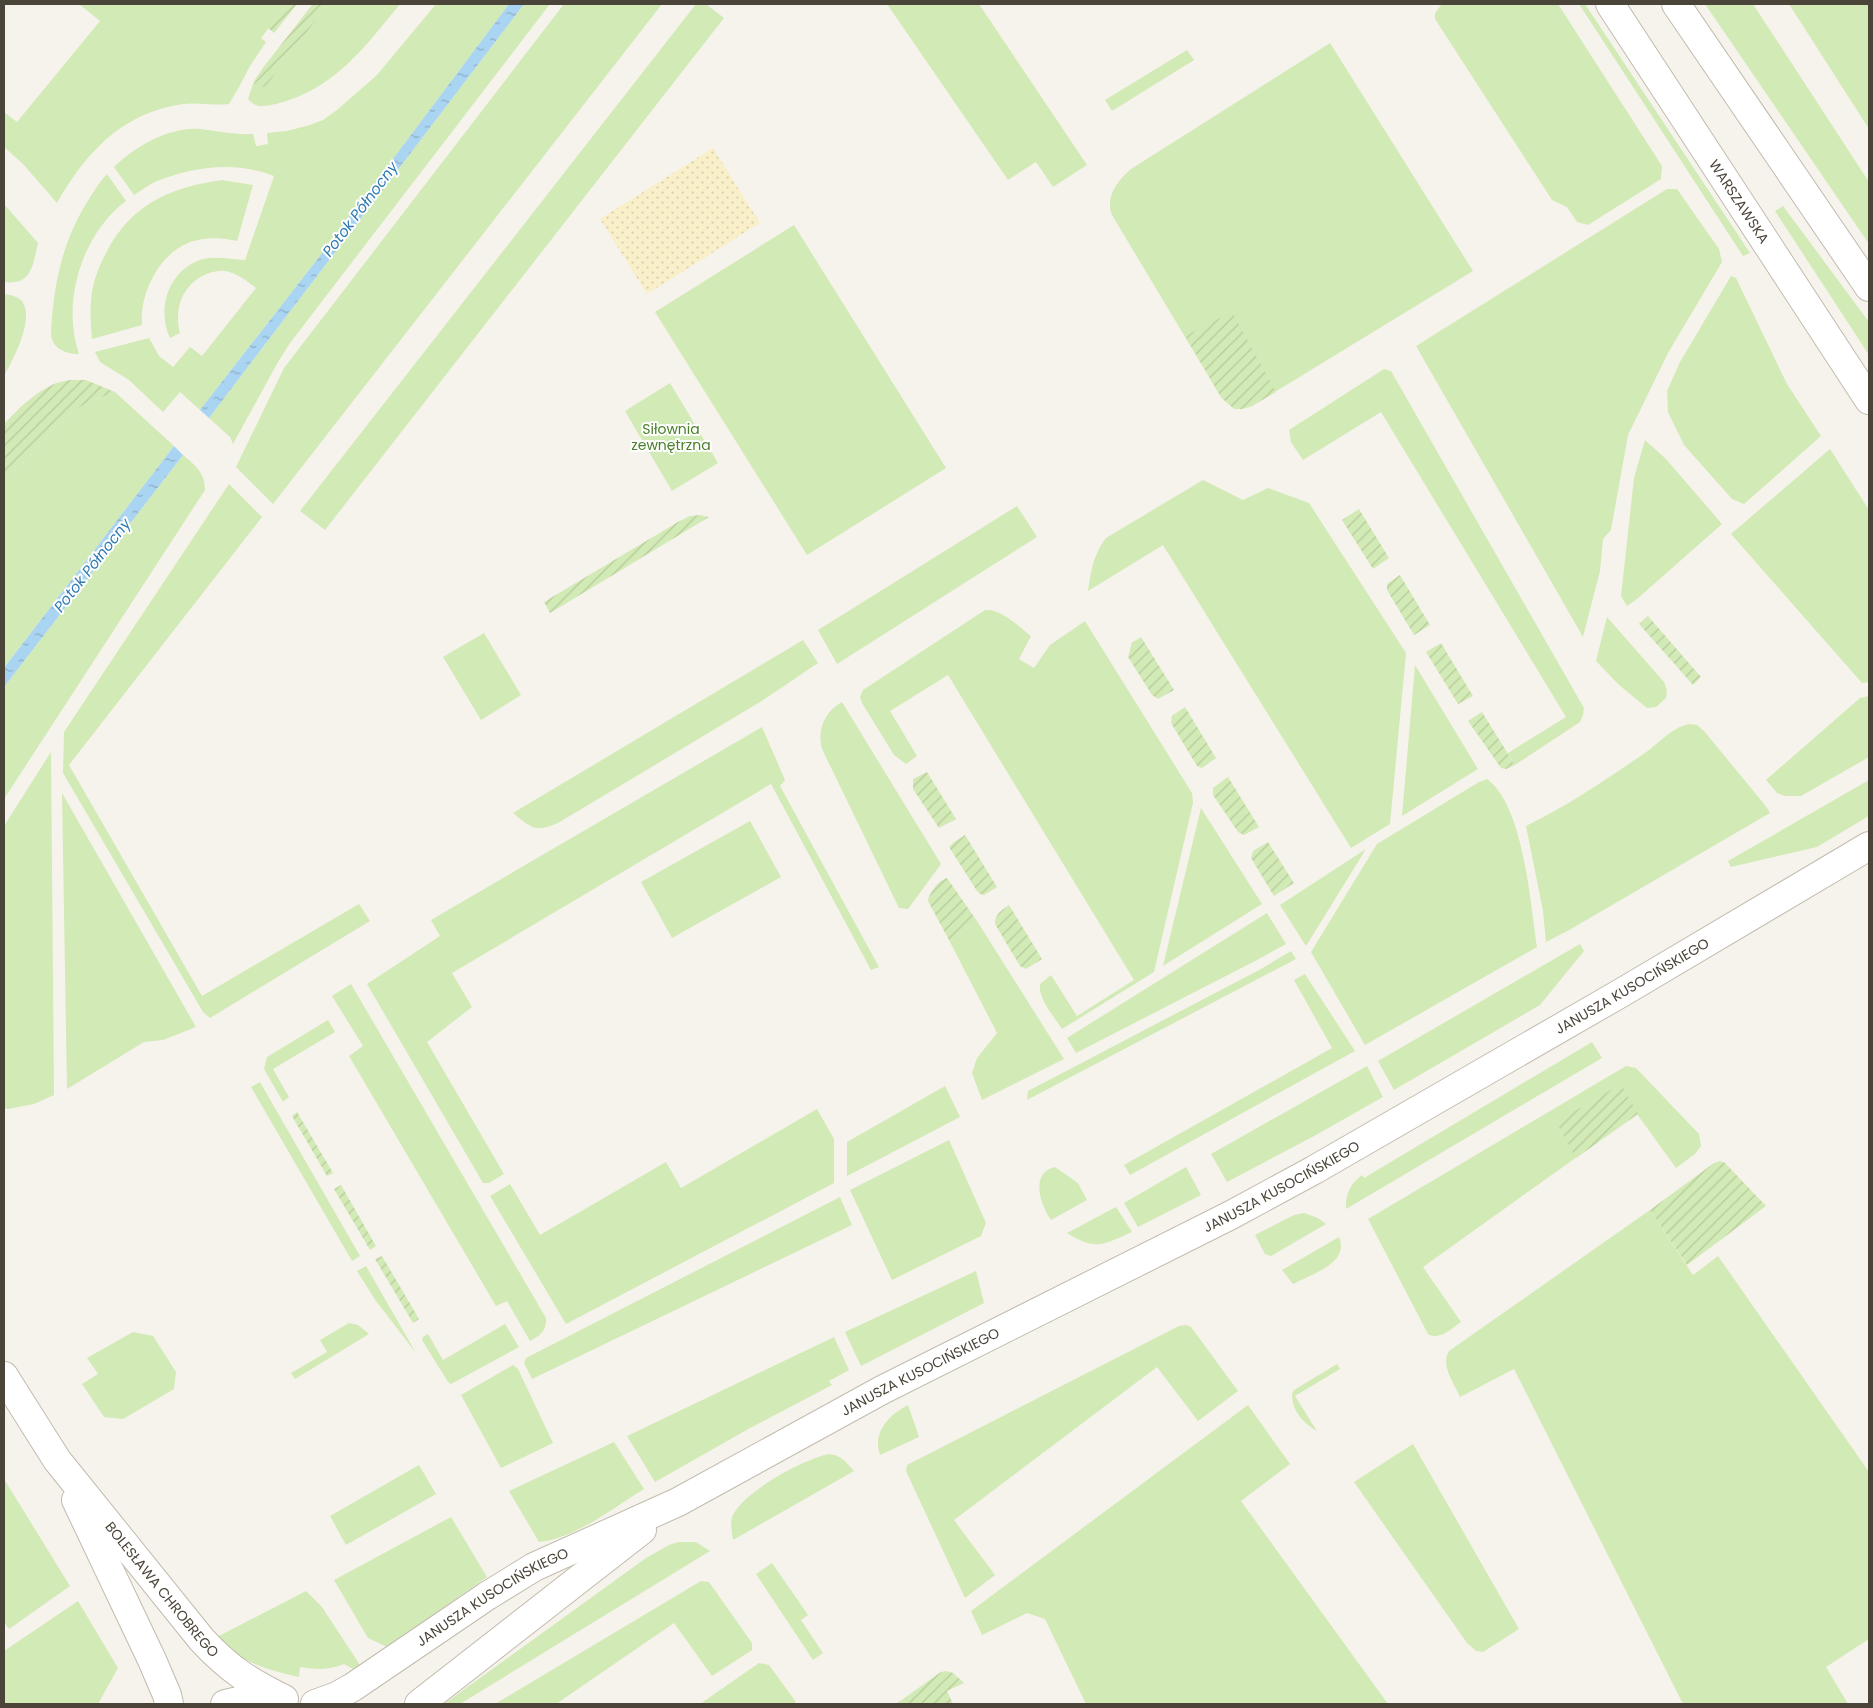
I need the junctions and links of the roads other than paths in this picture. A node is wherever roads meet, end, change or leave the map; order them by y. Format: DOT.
graph roads {
  1 [pos="1610,4"];
  2 [pos="1676,4"];
  3 [pos="1869,286"];
  4 [pos="1869,400"];
  5 [pos="1869,846"];
  6 [pos="4,1376"];
  7 [pos="57,1460"];
  8 [pos="678,1502"];
  9 [pos="291,1702"];
  10 [pos="168,1704"];
  11 [pos="225,1704"];
  12 [pos="315,1704"];
  13 [pos="419,1704"];
  1 -- 4 [label="street, WARSZAWSKA"];
  2 -- 3 [label="street"];
  5 -- 8 [label="street, JANUSZA KUSOCIŃSKIEGO"];
  6 -- 7 [label="street, BOLESŁAWA CHROBREGO"];
  7 -- 9 [label="street, BOLESŁAWA CHROBREGO"];
  7 -- 10 [label="street, BOLESŁAWA CHROBREGO"];
  8 -- 12 [label="street, JANUSZA KUSOCIŃSKIEGO"];
  8 -- 13 [label="street, JANUSZA KUSOCIŃSKIEGO"];
  9 -- 11 [label="street"];
}
